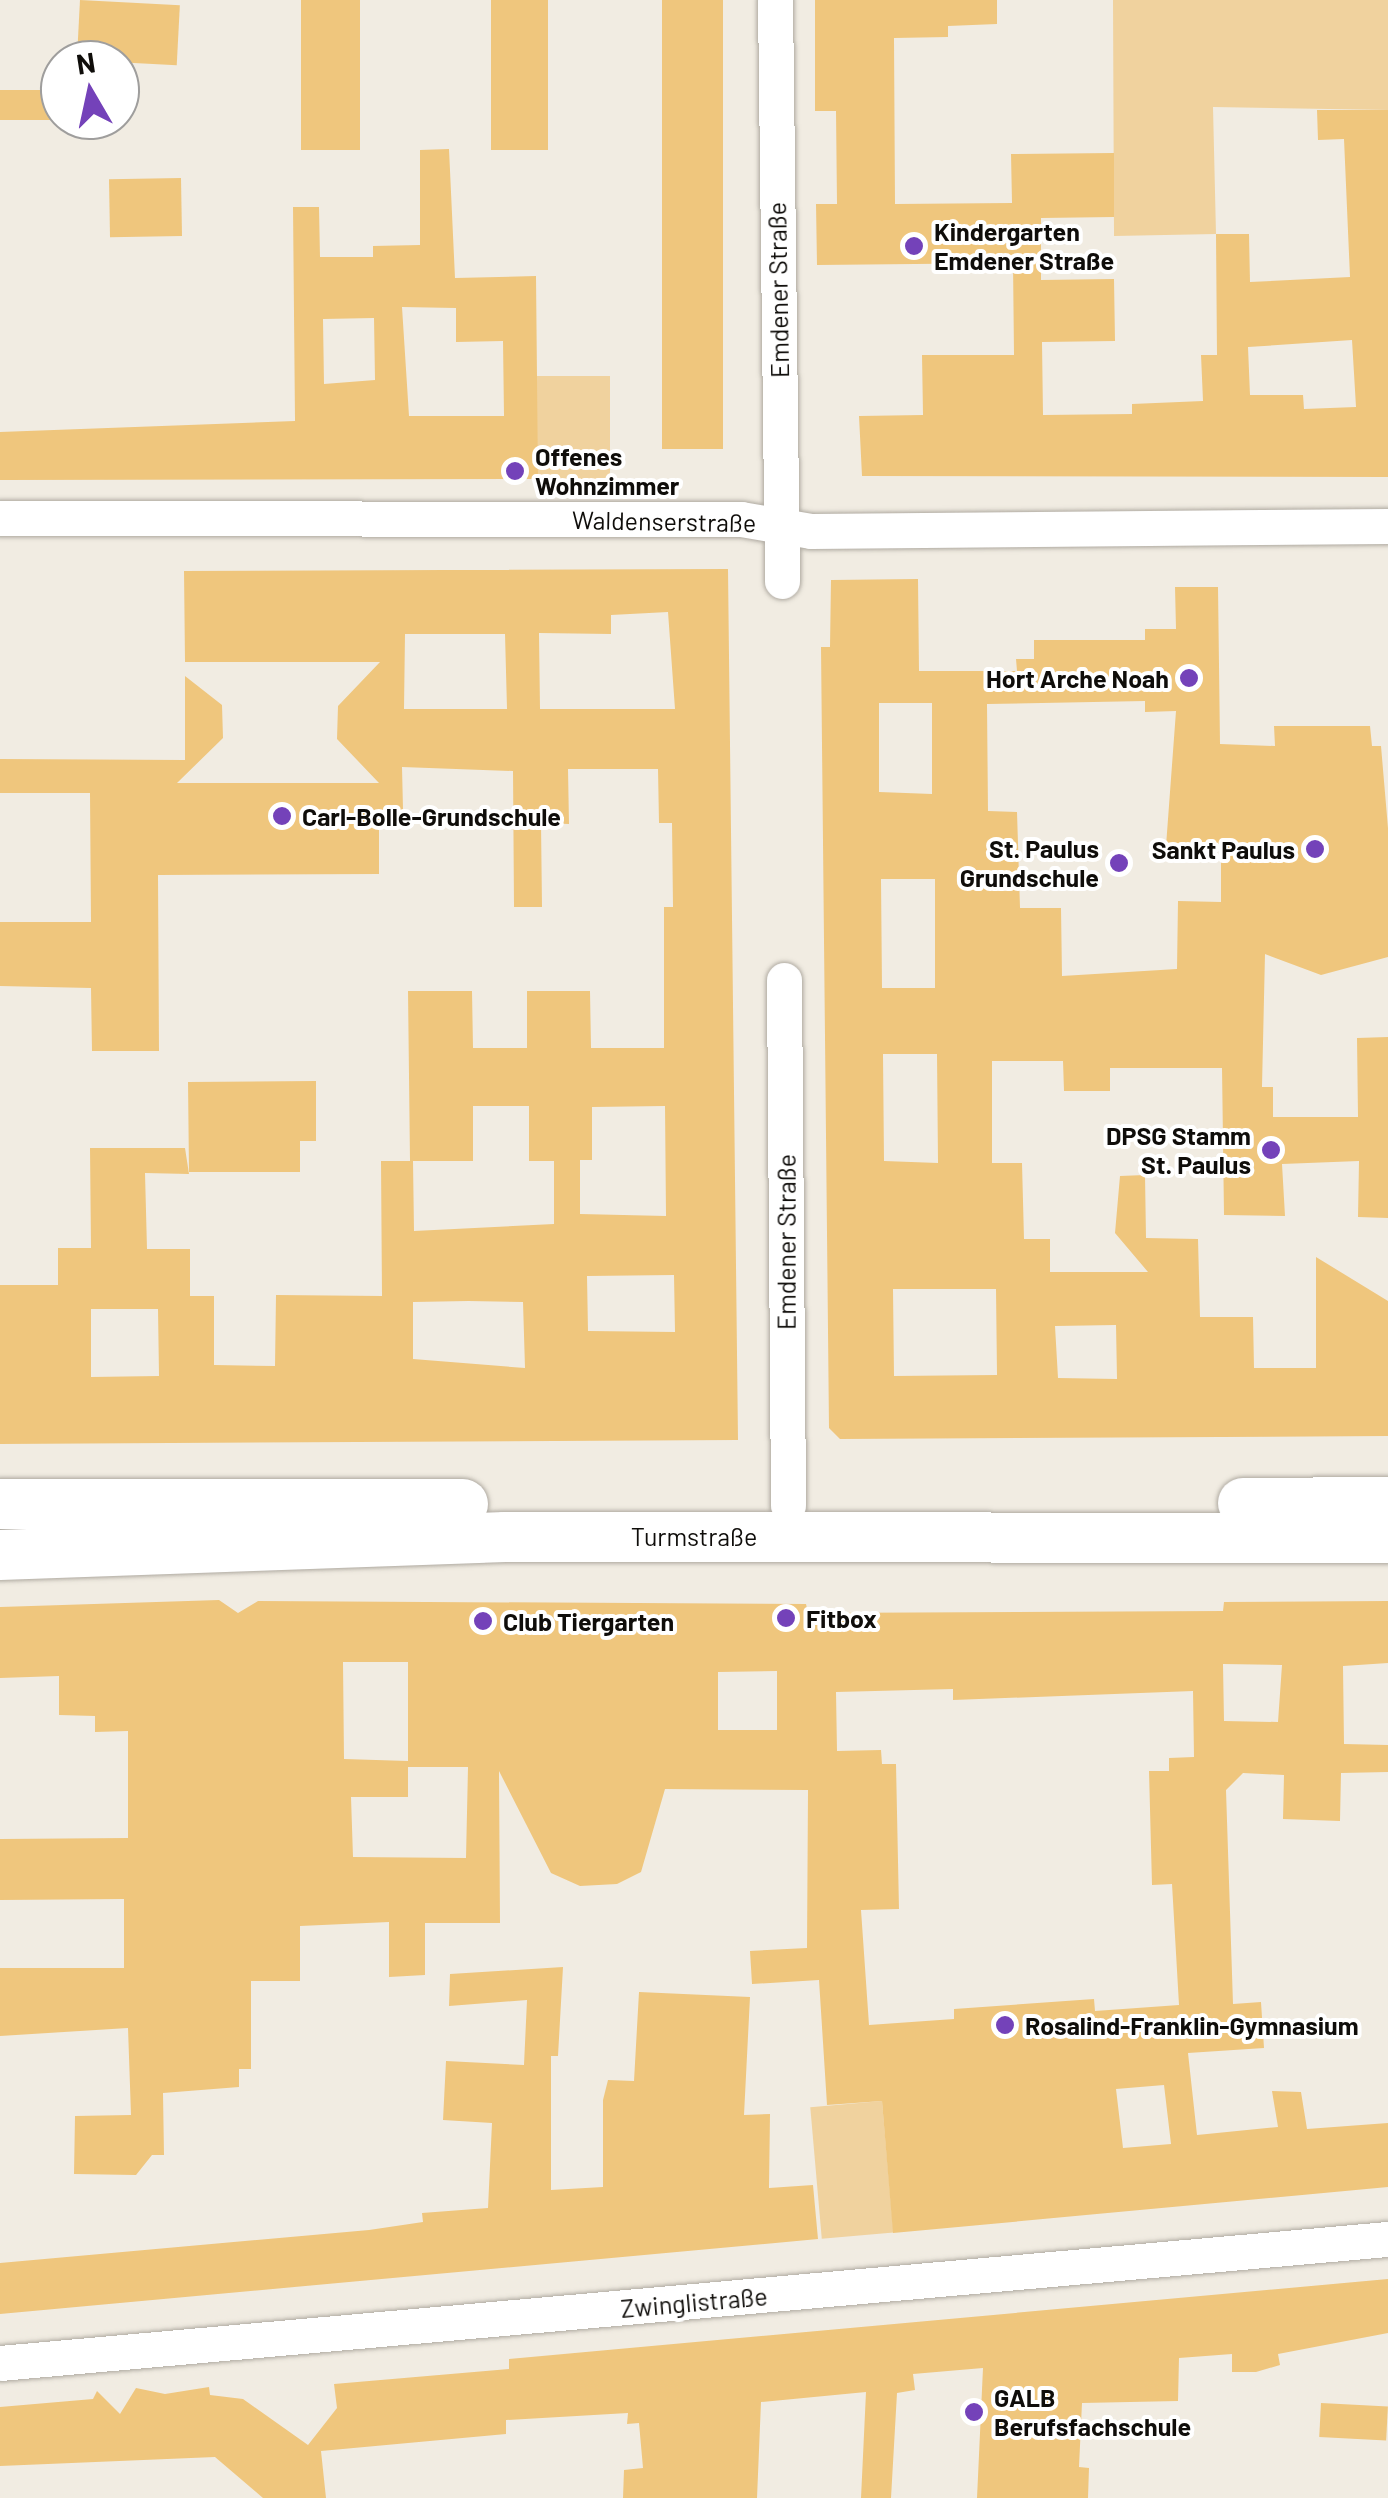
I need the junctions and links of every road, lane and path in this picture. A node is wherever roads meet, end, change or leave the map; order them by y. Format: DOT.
graph roads {
  1 [pos="775,0"];
  2 [pos="0,518"];
  3 [pos="780,525"];
  4 [pos="1388,526"];
  5 [pos="782,581"];
  6 [pos="784,980"];
  7 [pos="1388,1502"];
  8 [pos="0,1504"];
  9 [pos="788,1504"];
  10 [pos="144,1524"];
  11 [pos="1388,1538"];
  12 [pos="0,1555"];
  13 [pos="1388,2239"];
  14 [pos="0,2363"];
  1 -- 3 [label="street, Emdener Straße"];
  2 -- 3 [label="street, Waldenserstraße"];
  3 -- 4 [label="street, Waldenserstraße"];
  3 -- 5 [label="street, Emdener Straße"];
  6 -- 9 [label="street, Emdener Straße"];
  7 -- 9 [label="main road, Turmstraße"];
  8 -- 10 [label="main road, Turmstraße"];
  9 -- 10 [label="main road, Turmstraße"];
  10 -- 11 [label="main road, Turmstraße"];
  10 -- 12 [label="main road, Turmstraße"];
  13 -- 14 [label="street, Zwinglistraße"];
}
